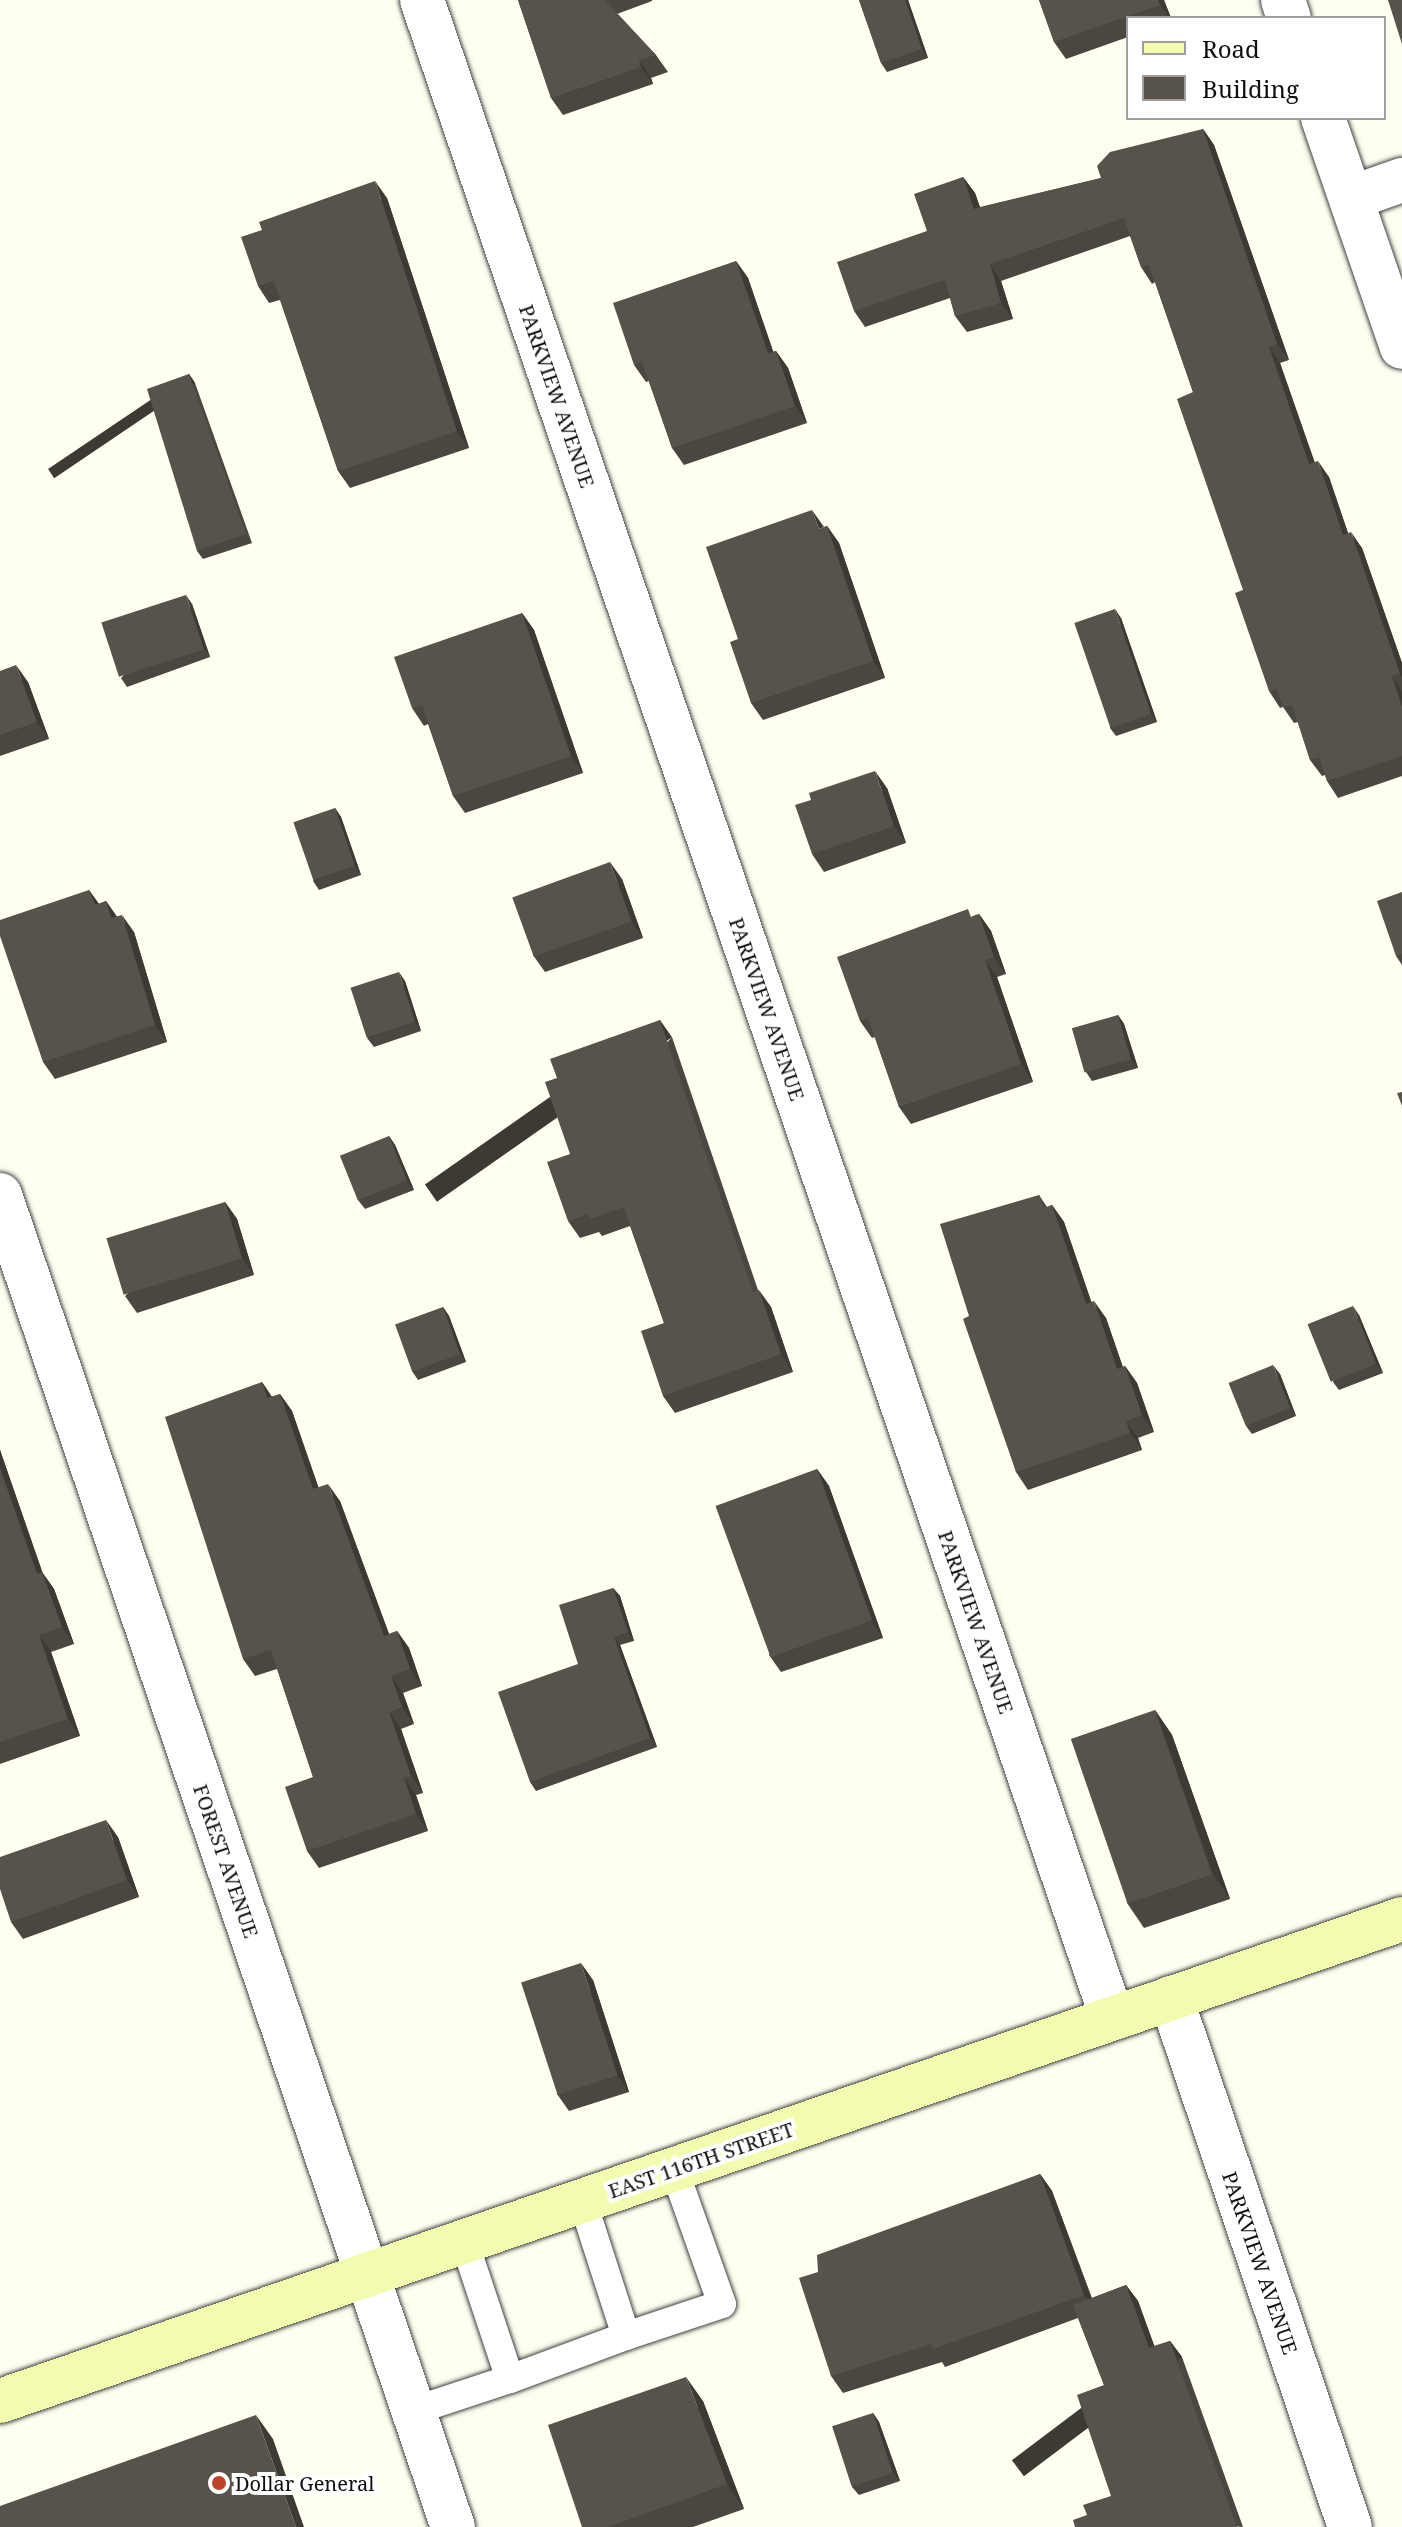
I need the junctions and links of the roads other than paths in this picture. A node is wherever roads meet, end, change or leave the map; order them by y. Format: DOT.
graph roads {
  1 [pos="422,0"];
  2 [pos="1324,120"];
  3 [pos="1402,180"];
  4 [pos="1351,198"];
  5 [pos="1402,347"];
  6 [pos="0,1195"];
  7 [pos="1402,1919"];
  8 [pos="1171,1998"];
  9 [pos="1112,2018"];
  10 [pos="674,2169"];
  11 [pos="582,2200"];
  12 [pos="464,2241"];
  13 [pos="366,2275"];
  14 [pos="626,2336"];
  15 [pos="510,2379"];
  16 [pos="0,2401"];
  17 [pos="413,2411"];
  18 [pos="453,2527"];
  19 [pos="1350,2527"];
  1 -- 9 [label="street, PARKVIEW AVENUE"];
  2 -- 4 [label="street"];
  3 -- 4 [label="street"];
  4 -- 5 [label="street"];
  6 -- 13 [label="street, FOREST AVENUE"];
  7 -- 8 [label="main road, EAST 116TH STREET"];
  8 -- 9 [label="main road, EAST 116TH STREET"];
  8 -- 19 [label="street, PARKVIEW AVENUE"];
  9 -- 10 [label="main road, EAST 116TH STREET"];
  10 -- 11 [label="main road, EAST 116TH STREET"];
  10 -- 14 [label="lane"];
  11 -- 12 [label="main road, EAST 116TH STREET"];
  11 -- 14 [label="lane"];
  12 -- 13 [label="main road, EAST 116TH STREET"];
  12 -- 15 [label="lane"];
  13 -- 16 [label="main road, EAST 116TH STREET"];
  13 -- 17 [label="street, FOREST AVENUE"];
  14 -- 15 [label="lane"];
  15 -- 17 [label="lane"];
  17 -- 18 [label="street, FOREST AVENUE"];
}
